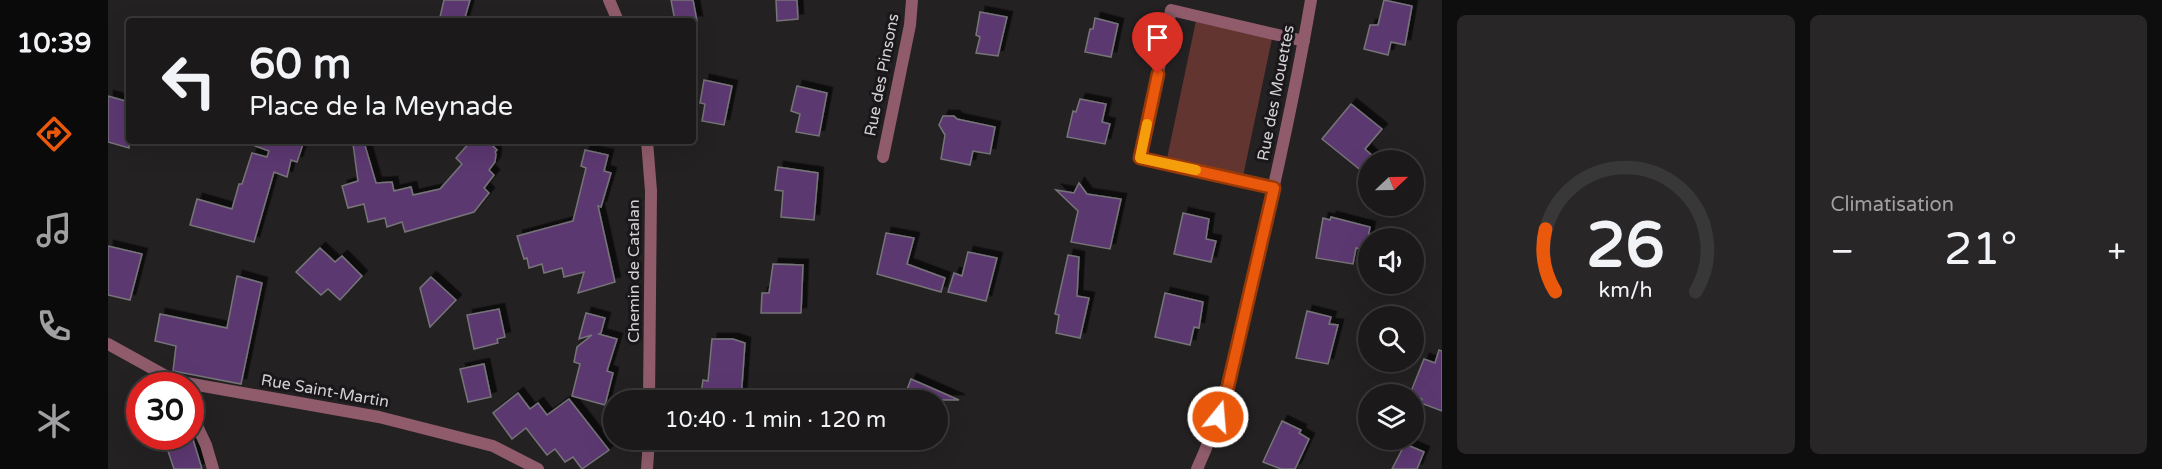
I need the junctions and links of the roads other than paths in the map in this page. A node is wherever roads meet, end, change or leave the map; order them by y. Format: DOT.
graph roads {
  1 [pos="609,0"];
  2 [pos="912,0"];
  3 [pos="1311,0"];
  4 [pos="617,18"];
  5 [pos="1304,41"];
  6 [pos="647,144"];
  7 [pos="884,157"];
  8 [pos="1274,188"];
  9 [pos="108,344"];
  10 [pos="157,372"];
  11 [pos="204,388"];
  12 [pos="649,390"];
  13 [pos="204,441"];
  14 [pos="648,450"];
  15 [pos="213,469"];
  16 [pos="538,469"];
  17 [pos="647,469"];
  18 [pos="1197,469"];
  1 -- 4 [label="street"];
  2 -- 7 [label="street, Rue des Pinsons"];
  3 -- 5 [label="street, Rue des Mouettes"];
  5 -- 8 [label="street, Rue des Mouettes"];
  5 -- 8 [label="street"];
  6 -- 12 [label="street, Chemin de Catalan"];
  8 -- 18 [label="street, Rue des Mouettes"];
  9 -- 10 [label="street, Rue Saint-Martin"];
  11 -- 16 [label="street, Rue Saint-Martin"];
  13 -- 15 [label="street"];
  14 -- 17 [label="street"];
}
